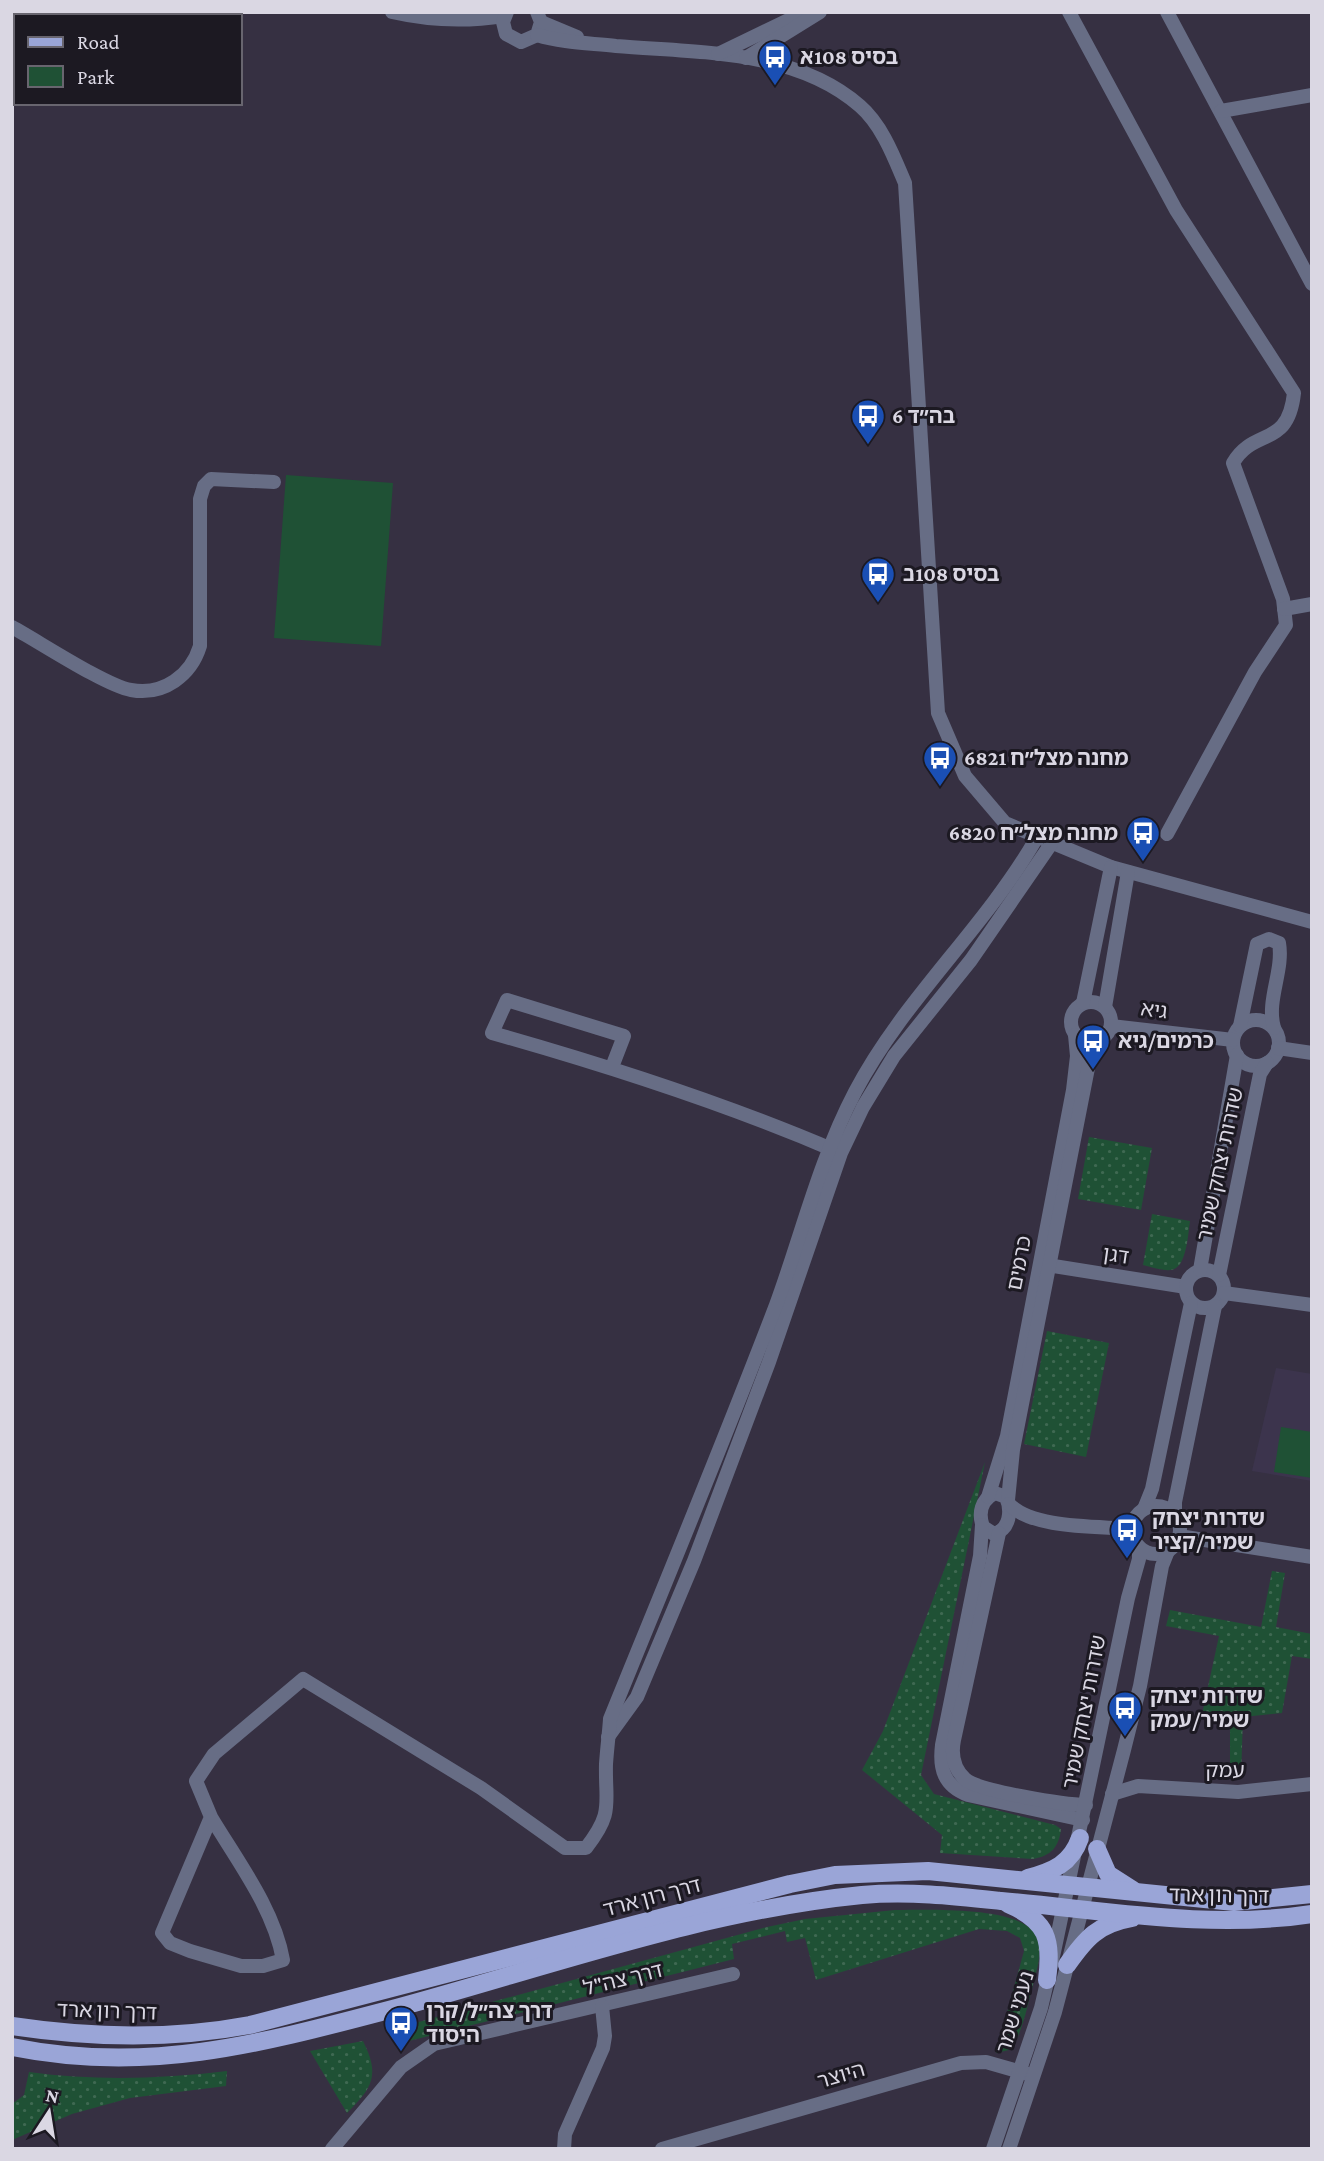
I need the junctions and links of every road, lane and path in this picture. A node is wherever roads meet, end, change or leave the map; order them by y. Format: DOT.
graph roads {
  1 [pos="393,12"];
  2 [pos="805,12"];
  3 [pos="820,12"];
  4 [pos="1069,12"];
  5 [pos="1167,12"];
  6 [pos="505,14"];
  7 [pos="464,22"];
  8 [pos="539,23"];
  9 [pos="506,34"];
  10 [pos="716,55"];
  11 [pos="746,58"];
  12 [pos="1312,95"];
  13 [pos="1221,111"];
  14 [pos="1312,284"];
  15 [pos="274,482"];
  16 [pos="1312,604"];
  17 [pos="1284,609"];
  18 [pos="12,627"];
  19 [pos="1167,834"];
  20 [pos="1036,839"];
  21 [pos="1051,844"];
  22 [pos="1111,867"];
  23 [pos="1128,872"];
  24 [pos="1312,922"];
  25 [pos="1083,1003"];
  26 [pos="1105,1007"];
  27 [pos="1111,1026"];
  28 [pos="1240,1026"];
  29 [pos="1274,1028"];
  30 [pos="1075,1035"];
  31 [pos="1100,1040"];
  32 [pos="1233,1040"];
  33 [pos="1279,1048"];
  34 [pos="1312,1053"];
  35 [pos="1237,1055"];
  36 [pos="1267,1063"];
  37 [pos="612,1066"];
  38 [pos="835,1150"];
  39 [pos="1045,1265"];
  40 [pos="1200,1270"];
  41 [pos="1219,1275"];
  42 [pos="1186,1287"];
  43 [pos="1224,1293"];
  44 [pos="1191,1303"];
  45 [pos="1215,1306"];
  46 [pos="1312,1306"];
  47 [pos="988,1497"];
  48 [pos="1008,1502"];
  49 [pos="1144,1509"];
  50 [pos="1175,1516"];
  51 [pos="1045,1521"];
  52 [pos="982,1525"];
  53 [pos="1132,1529"];
  54 [pos="1000,1531"];
  55 [pos="1179,1536"];
  56 [pos="1139,1547"];
  57 [pos="1168,1551"];
  58 [pos="1312,1556"];
  59 [pos="1121,1764"];
  60 [pos="1312,1784"];
  61 [pos="1138,1786"];
  62 [pos="1112,1794"];
  63 [pos="1086,1805"];
  64 [pos="211,1818"];
  65 [pos="1082,1829"];
  66 [pos="1097,1849"];
  67 [pos="1020,1880"];
  68 [pos="1078,1887"];
  69 [pos="1140,1893"];
  70 [pos="1312,1894"];
  71 [pos="998,1900"];
  72 [pos="1072,1907"];
  73 [pos="1312,1914"];
  74 [pos="1144,1915"];
  75 [pos="1067,1965"];
  76 [pos="733,1974"];
  77 [pos="1047,1980"];
  78 [pos="602,2006"];
  79 [pos="12,2026"];
  80 [pos="12,2047"];
  81 [pos="1019,2070"];
  82 [pos="1033,2077"];
  83 [pos="332,2149"];
  84 [pos="564,2149"];
  85 [pos="662,2149"];
  86 [pos="993,2149"];
  87 [pos="1009,2149"];
  1 -- 7 [label="street"];
  2 -- 10 [label="street"];
  3 -- 11 [label="street"];
  4 -- 17 [label="street"];
  5 -- 13 [label="street"];
  6 -- 7 [label="street"];
  6 -- 9 [label="street"];
  7 -- 9 [label="street"];
  8 -- 9 [label="street"];
  8 -- 10 [label="street"];
  10 -- 11 [label="street"];
  11 -- 20 [label="street"];
  12 -- 13 [label="street"];
  13 -- 14 [label="street"];
  15 -- 18 [label="street"];
  16 -- 17 [label="street"];
  17 -- 19 [label="street"];
  20 -- 21 [label="street"];
  20 -- 38 [label="street"];
  21 -- 22 [label="street"];
  21 -- 38 [label="street"];
  22 -- 23 [label="street"];
  22 -- 25 [label="street"];
  23 -- 24 [label="street"];
  23 -- 26 [label="street"];
  25 -- 26 [label="street"];
  25 -- 30 [label="street"];
  26 -- 27 [label="street"];
  27 -- 31 [label="street"];
  27 -- 32 [label="street, גיא"];
  28 -- 29 [label="street"];
  28 -- 29 [label="street"];
  28 -- 32 [label="street"];
  29 -- 33 [label="street"];
  30 -- 31 [label="street"];
  30 -- 39 [label="street, כרמים"];
  31 -- 39 [label="street, כרמים"];
  32 -- 35 [label="street"];
  33 -- 34 [label="street"];
  33 -- 36 [label="street"];
  35 -- 36 [label="street"];
  35 -- 40 [label="street, שדרות יצחק שמיר"];
  36 -- 41 [label="street, שדרות יצחק שמיר"];
  37 -- 37 [label="street"];
  37 -- 38 [label="street"];
  38 -- 64 [label="street"];
  39 -- 42 [label="street, דגן"];
  39 -- 47 [label="street, כרמים"];
  39 -- 48 [label="street, כרמים"];
  40 -- 41 [label="street"];
  40 -- 42 [label="street"];
  41 -- 43 [label="street"];
  42 -- 44 [label="street"];
  43 -- 45 [label="street"];
  43 -- 46 [label="street"];
  44 -- 45 [label="street"];
  44 -- 49 [label="street"];
  45 -- 50 [label="street"];
  47 -- 48 [label="street"];
  47 -- 52 [label="street"];
  48 -- 51 [label="street"];
  48 -- 54 [label="street"];
  49 -- 50 [label="street"];
  49 -- 53 [label="street"];
  50 -- 55 [label="street"];
  51 -- 53 [label="street"];
  51 -- 54 [label="street"];
  52 -- 54 [label="street"];
  52 -- 65 [label="street"];
  53 -- 56 [label="street"];
  54 -- 63 [label="street"];
  55 -- 57 [label="street"];
  55 -- 58 [label="street"];
  56 -- 57 [label="street"];
  56 -- 63 [label="street, שדרות יצחק שמיר"];
  57 -- 59 [label="street, שדרות יצחק שמיר"];
  59 -- 61 [label="street"];
  59 -- 62 [label="street, שדרות יצחק שמיר"];
  60 -- 61 [label="street, עמק"];
  61 -- 62 [label="street, עמק"];
  62 -- 66 [label="street, שדרות יצחק שמיר"];
  63 -- 65 [label="street, שדרות יצחק שמיר"];
  64 -- 64 [label="street"];
  65 -- 67 [label="main road"];
  65 -- 68 [label="street, שדרות יצחק שמיר"];
  66 -- 68 [label="street, שדרות יצחק שמיר"];
  66 -- 69 [label="main road"];
  67 -- 68 [label="main road, דרך רון ארד"];
  67 -- 79 [label="main road, דרך רון ארד"];
  68 -- 69 [label="main road, דרך רון ארד"];
  68 -- 72 [label="street, נעמי שמר"];
  69 -- 70 [label="main road, דרך רון ארד"];
  71 -- 72 [label="main road, דרך רון ארד"];
  71 -- 77 [label="main road"];
  71 -- 80 [label="main road, דרך רון ארד"];
  72 -- 74 [label="main road, דרך רון ארד"];
  72 -- 75 [label="street, נעמי שמר"];
  72 -- 77 [label="street, נעמי שמר"];
  73 -- 74 [label="main road, דרך רון ארד"];
  74 -- 75 [label="main road"];
  75 -- 82 [label="street, נעמי שמר"];
  76 -- 78 [label="street, דרך צה\"ל"];
  77 -- 81 [label="street, נעמי שמר"];
  78 -- 83 [label="street, דרך צה\"ל"];
  78 -- 84 [label="street"];
  81 -- 82 [label="street, היוצר"];
  81 -- 85 [label="street, היוצר"];
  81 -- 86 [label="street, נעמי שמר"];
  82 -- 87 [label="street, נעמי שמר"];
}
